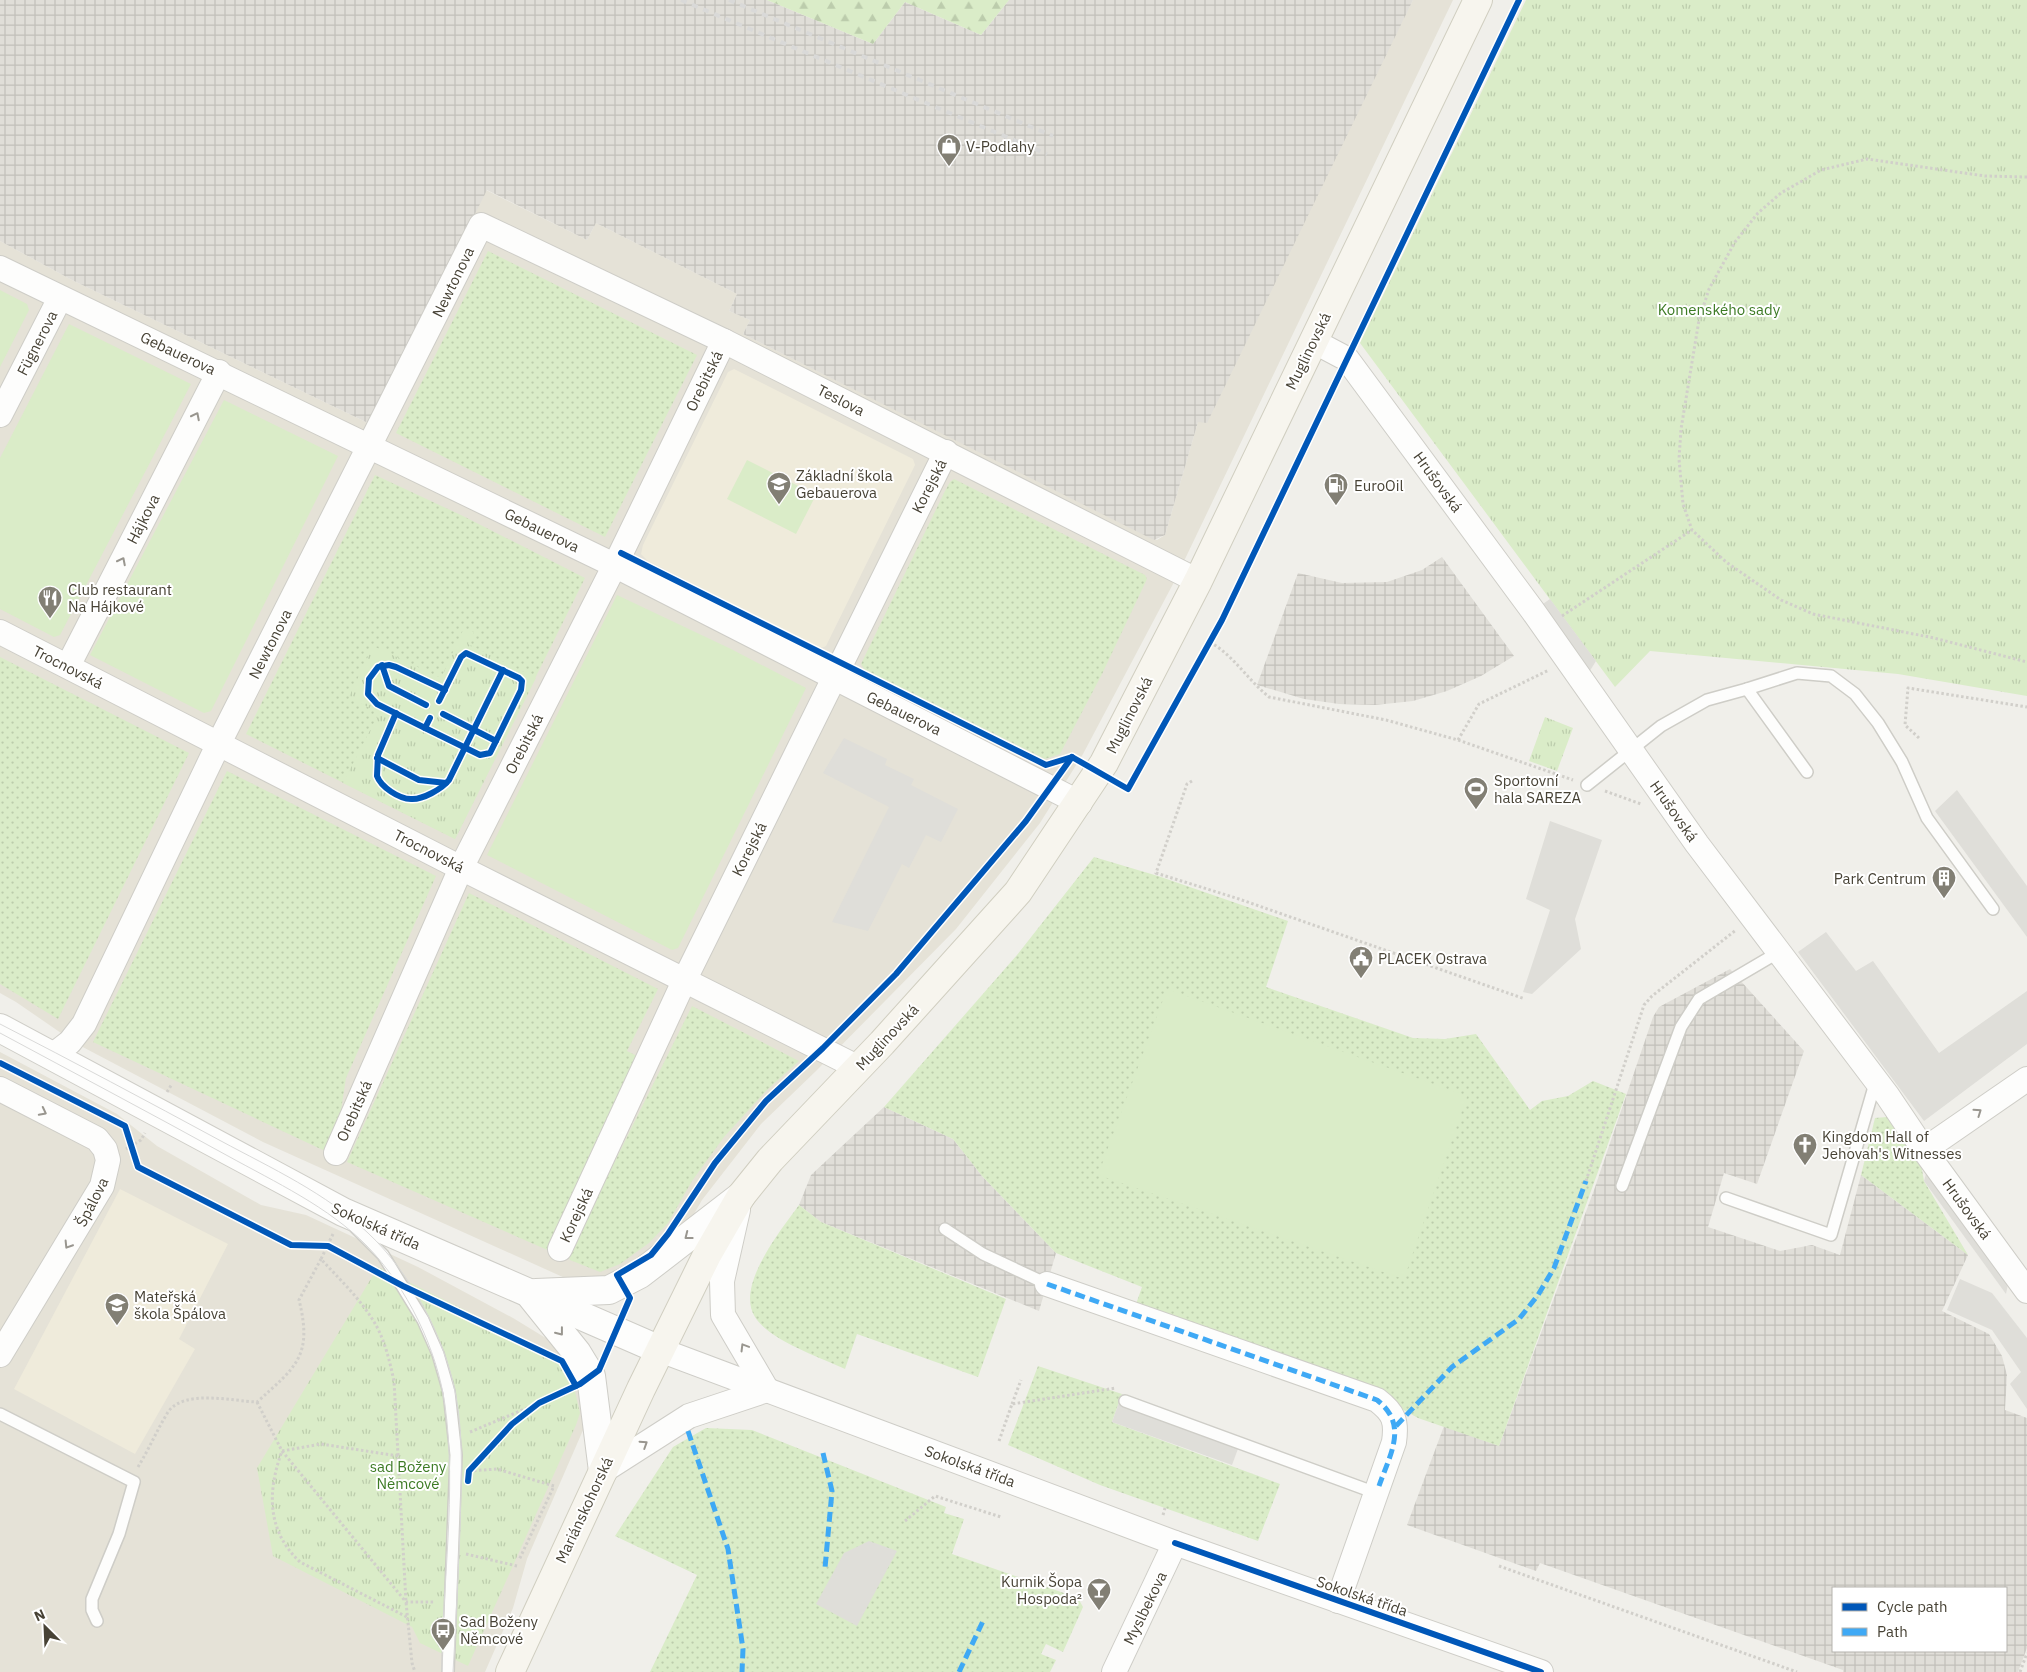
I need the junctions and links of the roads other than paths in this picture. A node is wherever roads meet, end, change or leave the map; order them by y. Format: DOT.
graph roads {
  1 [pos="1478,0"];
  2 [pos="481,225"];
  3 [pos="0,268"];
  4 [pos="60,298"];
  5 [pos="724,341"];
  6 [pos="1313,341"];
  7 [pos="219,372"];
  8 [pos="0,415"];
  9 [pos="371,446"];
  10 [pos="946,452"];
  11 [pos="614,565"];
  12 [pos="1198,581"];
  13 [pos="0,632"];
  14 [pos="68,666"];
  15 [pos="833,678"];
  16 [pos="1747,689"];
  17 [pos="219,743"];
  18 [pos="1632,751"];
  19 [pos="1807,772"];
  20 [pos="1587,785"];
  21 [pos="1080,803"];
  22 [pos="461,868"];
  23 [pos="1993,909"];
  24 [pos="1779,952"];
  25 [pos="685,979"];
  26 [pos="0,1028"];
  27 [pos="52,1056"];
  28 [pos="859,1068"];
  29 [pos="2027,1079"];
  30 [pos="1876,1080"];
  31 [pos="0,1089"];
  32 [pos="1924,1150"];
  33 [pos="336,1152"];
  34 [pos="1622,1186"];
  35 [pos="309,1195"];
  36 [pos="741,1196"];
  37 [pos="1726,1198"];
  38 [pos="945,1229"];
  39 [pos="560,1249"];
  40 [pos="1047,1284"];
  41 [pos="2027,1291"];
  42 [pos="530,1294"];
  43 [pos="660,1350"];
  44 [pos="0,1355"];
  45 [pos="767,1390"];
  46 [pos="1124,1401"];
  47 [pos="0,1414"];
  48 [pos="603,1471"];
  49 [pos="1376,1492"];
  50 [pos="1175,1543"];
  51 [pos="1338,1601"];
  52 [pos="96,1621"];
  53 [pos="448,1672"];
  54 [pos="510,1672"];
  55 [pos="1114,1672"];
  56 [pos="1541,1672"];
  1 -- 6 [label="main road, Muglinovská"];
  2 -- 5 [label="street, Teslova"];
  2 -- 9 [label="street, Newtonova"];
  3 -- 4 [label="street, Gebauerova"];
  4 -- 7 [label="street, Gebauerova"];
  4 -- 8 [label="street, Fügnerova"];
  5 -- 10 [label="street, Teslova"];
  5 -- 11 [label="street, Orebitská"];
  6 -- 12 [label="main road, Muglinovská"];
  6 -- 18 [label="street, Hrušovská"];
  7 -- 9 [label="street, Gebauerova"];
  14 -- 7 [label="street, Hájkova, one-way"];
  9 -- 11 [label="street, Gebauerova"];
  9 -- 17 [label="street, Newtonova"];
  10 -- 12 [label="street, Teslova"];
  10 -- 15 [label="street, Korejská"];
  11 -- 15 [label="street, Gebauerova"];
  11 -- 22 [label="street, Orebitská"];
  12 -- 21 [label="main road, Muglinovská"];
  13 -- 14 [label="street, Trocnovská"];
  14 -- 17 [label="street, Trocnovská"];
  15 -- 21 [label="street, Gebauerova"];
  15 -- 25 [label="street, Korejská"];
  16 -- 18 [label="lane"];
  16 -- 19 [label="lane"];
  16 -- 23 [label="lane"];
  17 -- 22 [label="street, Trocnovská"];
  17 -- 27 [label="street, Newtonova"];
  18 -- 20 [label="lane"];
  18 -- 24 [label="street, Hrušovská"];
  21 -- 28 [label="main road, Muglinovská"];
  22 -- 25 [label="street, Trocnovská"];
  22 -- 33 [label="street, Orebitská"];
  24 -- 30 [label="street, Hrušovská"];
  24 -- 34 [label="lane"];
  25 -- 28 [label="street, Trocnovská"];
  25 -- 39 [label="street, Korejská"];
  26 -- 27 [label="street, Sokolská třída"];
  27 -- 35 [label="street, Sokolská třída"];
  28 -- 36 [label="main road, Muglinovská"];
  32 -- 29 [label="street, one-way"];
  30 -- 32 [label="street, Hrušovská"];
  30 -- 37 [label="lane"];
  31 -- 44 [label="street, Špálova, one-way"];
  32 -- 41 [label="street, Hrušovská"];
  35 -- 42 [label="street, Sokolská třída"];
  35 -- 53 [label="lane"];
  36 -- 42 [label="street, one-way"];
  36 -- 43 [label="main road, Muglinovská"];
  45 -- 36 [label="street, one-way"];
  38 -- 40 [label="lane"];
  40 -- 49 [label="street"];
  42 -- 43 [label="street, Sokolská třída"];
  42 -- 48 [label="street, one-way"];
  43 -- 45 [label="street, Sokolská třída"];
  43 -- 48 [label="main road, Mariánskohorská"];
  48 -- 45 [label="street, one-way"];
  45 -- 50 [label="street, Sokolská třída"];
  46 -- 49 [label="lane"];
  47 -- 52 [label="lane"];
  48 -- 54 [label="main road, Mariánskohorská"];
  49 -- 51 [label="street"];
  50 -- 51 [label="street, Sokolská třída"];
  50 -- 55 [label="street, Myslbekova"];
  51 -- 56 [label="street, Sokolská třída"];
}
